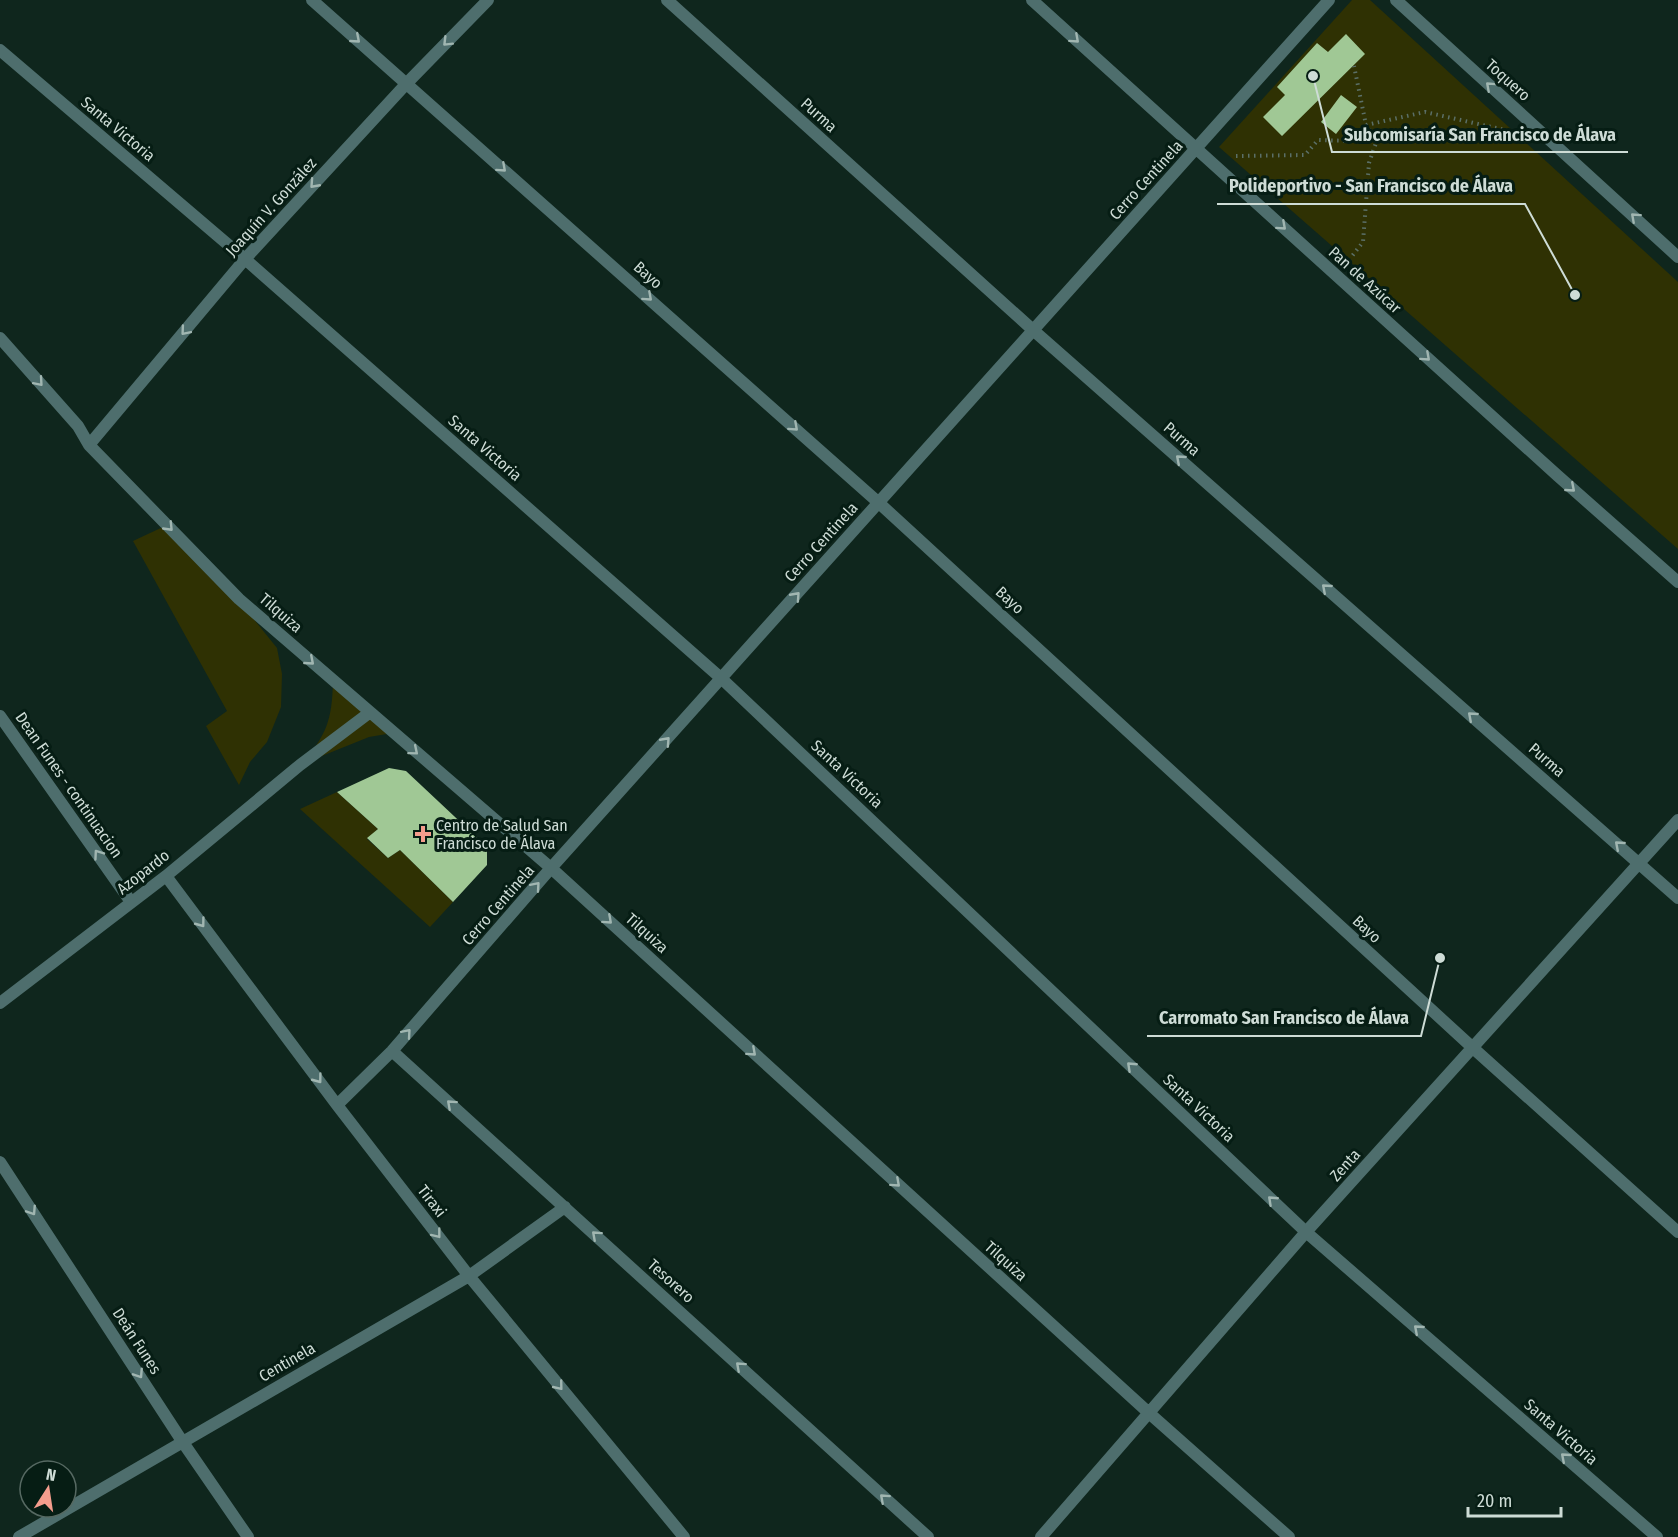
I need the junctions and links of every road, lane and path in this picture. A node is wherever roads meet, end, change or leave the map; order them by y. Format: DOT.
graph roads {
  1 [pos="312,0"];
  2 [pos="488,0"];
  3 [pos="667,0"];
  4 [pos="1032,0"];
  5 [pos="1329,0"];
  6 [pos="1396,0"];
  7 [pos="0,50"];
  8 [pos="1354,66"];
  9 [pos="406,82"];
  10 [pos="1365,125"];
  11 [pos="1515,132"];
  12 [pos="1351,141"];
  13 [pos="1196,149"];
  14 [pos="1229,156"];
  15 [pos="1678,256"];
  16 [pos="245,259"];
  17 [pos="1348,261"];
  18 [pos="1033,330"];
  19 [pos="0,338"];
  20 [pos="89,445"];
  21 [pos="879,503"];
  22 [pos="1678,582"];
  23 [pos="722,678"];
  24 [pos="369,713"];
  25 [pos="1,720"];
  26 [pos="1678,820"];
  27 [pos="1640,863"];
  28 [pos="551,868"];
  29 [pos="166,876"];
  30 [pos="1678,898"];
  31 [pos="132,902"];
  32 [pos="1,1004"];
  33 [pos="1473,1048"];
  34 [pos="392,1051"];
  35 [pos="337,1105"];
  36 [pos="0,1162"];
  37 [pos="565,1207"];
  38 [pos="1306,1232"];
  39 [pos="1678,1232"];
  40 [pos="469,1276"];
  41 [pos="1149,1413"];
  42 [pos="182,1441"];
  43 [pos="19,1537"];
  44 [pos="248,1537"];
  45 [pos="684,1537"];
  46 [pos="928,1537"];
  47 [pos="1041,1537"];
  48 [pos="1289,1537"];
  49 [pos="1657,1537"];
  1 -- 9 [label="street, Bayo, one-way"];
  2 -- 9 [label="street, Joaquín V. González, one-way"];
  3 -- 18 [label="street, Purma"];
  4 -- 13 [label="street, Pan de Azúcar, one-way"];
  5 -- 13 [label="street, Cerro Centinela"];
  15 -- 6 [label="street, Toquero, one-way"];
  7 -- 16 [label="street, Santa Victoria"];
  8 -- 10 [label="path"];
  9 -- 16 [label="street, Joaquín V. González, one-way"];
  9 -- 21 [label="street, Bayo, one-way"];
  10 -- 11 [label="path"];
  10 -- 17 [label="path"];
  12 -- 14 [label="path"];
  13 -- 18 [label="street, Cerro Centinela"];
  13 -- 22 [label="street, Pan de Azúcar, one-way"];
  16 -- 20 [label="street, Joaquín V. González, one-way"];
  16 -- 23 [label="street, Santa Victoria"];
  18 -- 21 [label="street, Cerro Centinela"];
  27 -- 18 [label="street, Purma, one-way"];
  19 -- 20 [label="street, Tilquiza, one-way"];
  20 -- 24 [label="street, Tilquiza, one-way"];
  23 -- 21 [label="street, Cerro Centinela, one-way"];
  21 -- 33 [label="street, Bayo"];
  28 -- 23 [label="street, Cerro Centinela, one-way"];
  38 -- 23 [label="street, Santa Victoria, one-way"];
  24 -- 28 [label="street, Tilquiza, one-way"];
  24 -- 29 [label="street, Azopardo"];
  31 -- 25 [label="street, Dean Funes - continuacion, one-way"];
  26 -- 27 [label="street, Zenta"];
  27 -- 30 [label="street, Purma"];
  27 -- 33 [label="street, Zenta"];
  34 -- 28 [label="street, Cerro Centinela, one-way"];
  28 -- 41 [label="street, Tilquiza, one-way"];
  29 -- 31 [label="street, Azopardo"];
  29 -- 35 [label="street, Tiraxi, one-way"];
  31 -- 32 [label="street, Azopardo"];
  33 -- 38 [label="street, Zenta"];
  33 -- 39 [label="street, Bayo"];
  34 -- 35 [label="street, Cerro Centinela"];
  37 -- 34 [label="street, Tesorero, one-way"];
  35 -- 40 [label="street, Tiraxi, one-way"];
  36 -- 42 [label="street, Deán Funes, one-way"];
  37 -- 40 [label="street, Centinela"];
  46 -- 37 [label="street, Tesorero, one-way"];
  38 -- 41 [label="street, Zenta"];
  49 -- 38 [label="street, Santa Victoria, one-way"];
  40 -- 42 [label="street, Centinela"];
  40 -- 45 [label="street, Tiraxi, one-way"];
  41 -- 47 [label="street, Zenta"];
  41 -- 48 [label="street, Tilquiza"];
  42 -- 43 [label="street, Centinela"];
  42 -- 44 [label="street, Deán Funes"];
}
